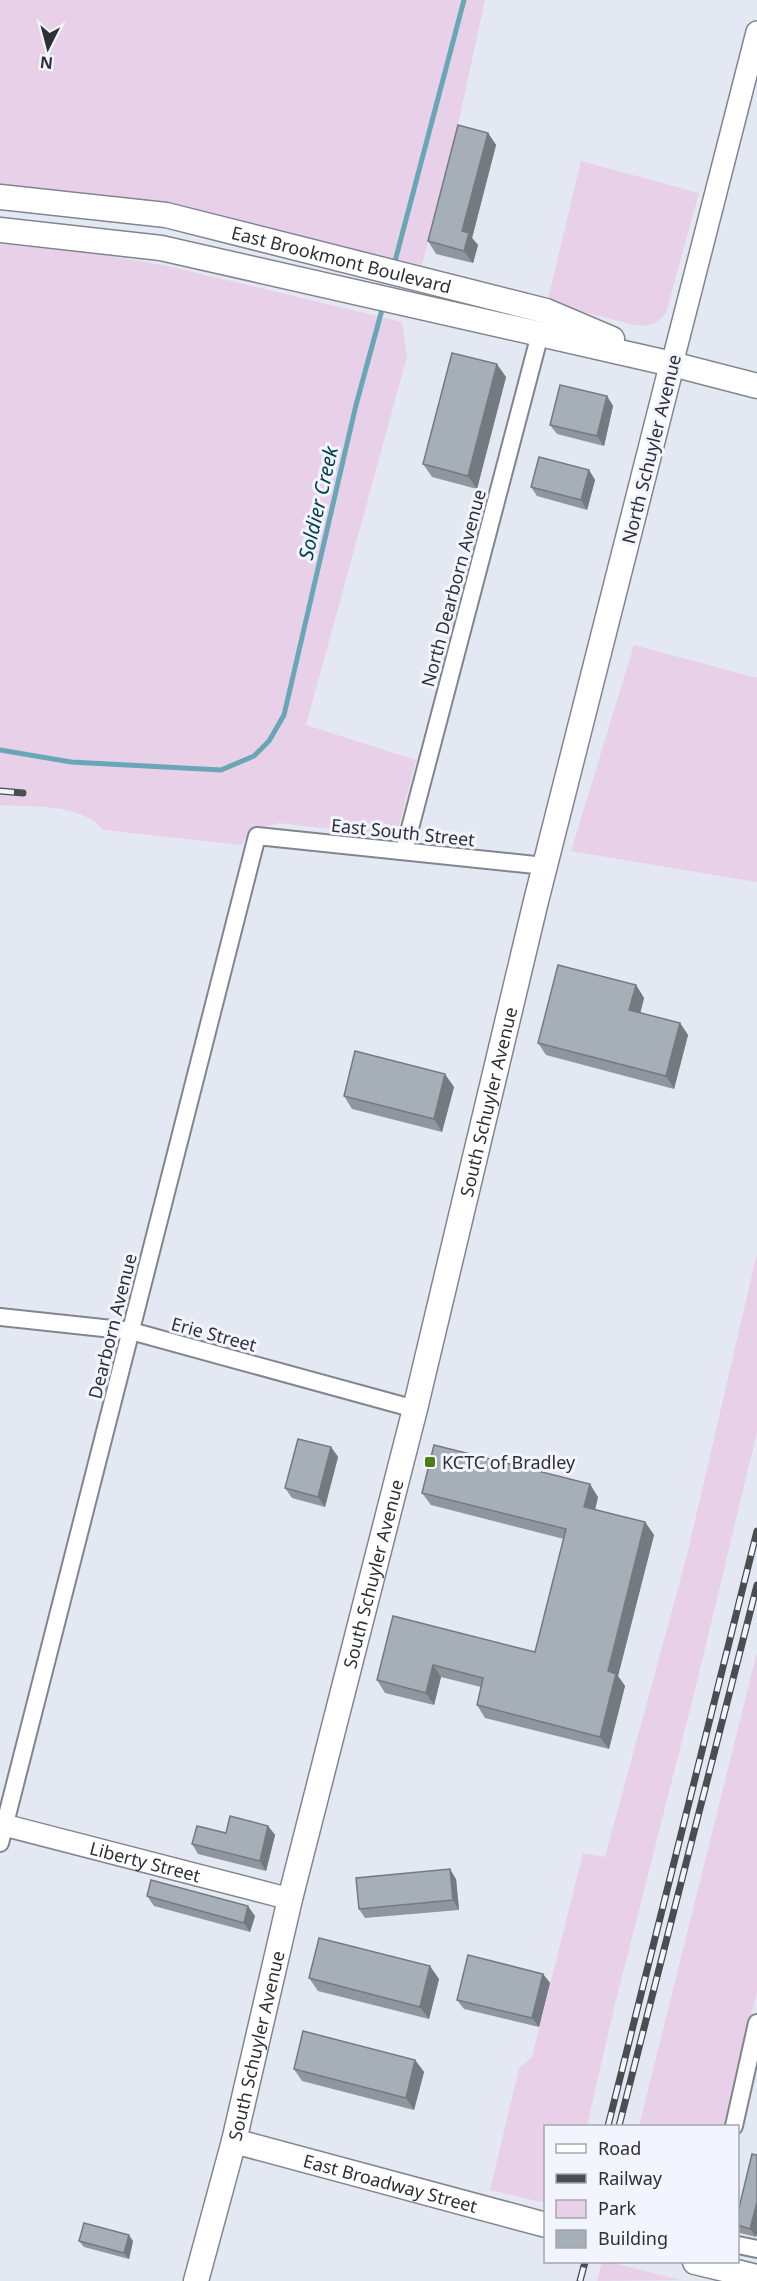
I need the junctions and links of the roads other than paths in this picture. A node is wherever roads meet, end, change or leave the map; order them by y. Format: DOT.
graph roads {
  1 [pos="757,32"];
  2 [pos="0,197"];
  3 [pos="0,230"];
  4 [pos="540,334"];
  5 [pos="672,364"];
  6 [pos="757,386"];
  7 [pos="257,836"];
  8 [pos="404,851"];
  9 [pos="545,866"];
  10 [pos="0,1317"];
  11 [pos="131,1331"];
  12 [pos="415,1409"];
  13 [pos="2,1831"];
  14 [pos="290,1899"];
  15 [pos="757,2023"];
  16 [pos="734,2125"];
  17 [pos="234,2141"];
  18 [pos="544,2224"];
  19 [pos="739,2245"];
  20 [pos="757,2250"];
  21 [pos="702,2263"];
  22 [pos="757,2277"];
  23 [pos="196,2281"];
  1 -- 5 [label="street, North Schuyler Avenue"];
  2 -- 5 [label="main road, East Brookmont Boulevard"];
  3 -- 4 [label="main road, East Brookmont Boulevard"];
  4 -- 5 [label="main road, East Brookmont Boulevard"];
  4 -- 8 [label="street, North Dearborn Avenue"];
  5 -- 6 [label="main road, East Brookmont Boulevard"];
  5 -- 9 [label="main road, North Schuyler Avenue"];
  7 -- 8 [label="street, East South Street"];
  7 -- 11 [label="street, Dearborn Avenue"];
  8 -- 9 [label="street, East South Street"];
  9 -- 12 [label="main road, South Schuyler Avenue"];
  10 -- 11 [label="street, Erie Street"];
  11 -- 12 [label="street, Erie Street"];
  11 -- 13 [label="street, Dearborn Avenue"];
  12 -- 14 [label="main road, South Schuyler Avenue"];
  13 -- 14 [label="street, Liberty Street"];
  14 -- 17 [label="main road, South Schuyler Avenue"];
  15 -- 16 [label="street"];
  17 -- 18 [label="main road, East Broadway Street"];
  17 -- 23 [label="main road, South Schuyler Avenue"];
  19 -- 20 [label="street"];
  21 -- 22 [label="main road"];
}
